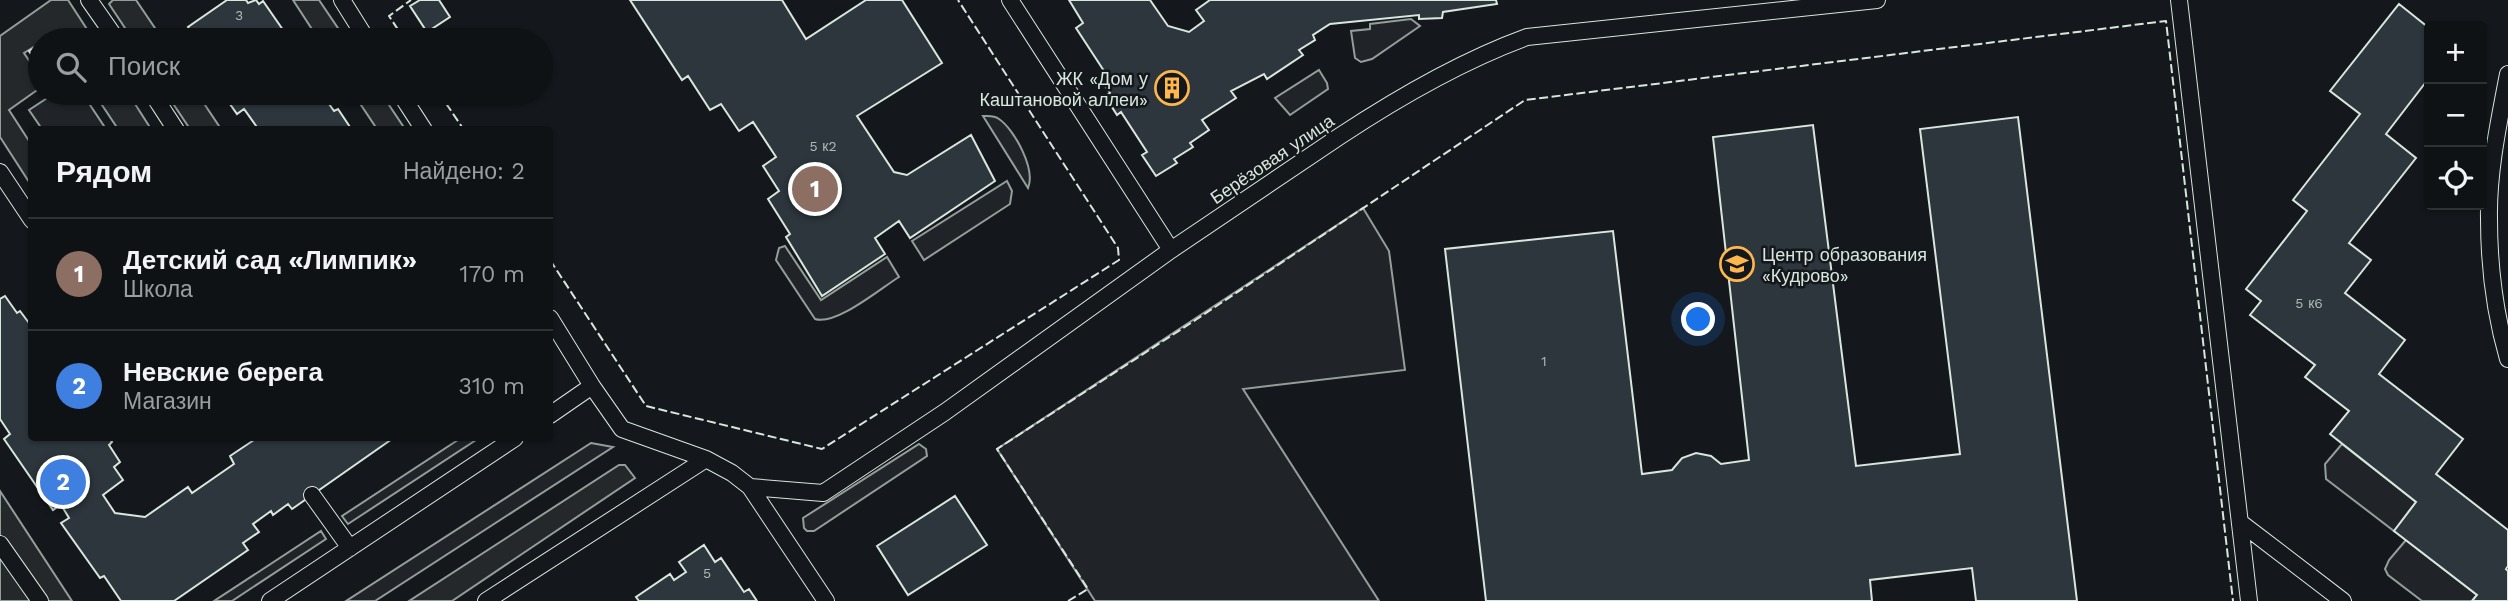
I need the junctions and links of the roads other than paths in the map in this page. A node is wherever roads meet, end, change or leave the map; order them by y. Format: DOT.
graph roads {
  1 [pos="89,0"];
  2 [pos="342,0"];
  3 [pos="1010,0"];
  4 [pos="1877,0"];
  5 [pos="2179,0"];
  6 [pos="109,28"];
  7 [pos="360,28"];
  8 [pos="2508,74"];
  9 [pos="160,105"];
  10 [pos="408,105"];
  11 [pos="173,126"];
  12 [pos="421,126"];
  13 [pos="0,172"];
  14 [pos="28,214"];
  15 [pos="1171,250"];
  16 [pos="553,323"];
  17 [pos="2508,359"];
  18 [pos="592,386"];
  19 [pos="553,413"];
  20 [pos="510,441"];
  21 [pos="706,459"];
  22 [pos="750,488"];
  23 [pos="312,495"];
  24 [pos="2241,523"];
  25 [pos="0,544"];
  26 [pos="350,548"];
  27 [pos="40,601"];
  28 [pos="270,601"];
  29 [pos="486,601"];
  30 [pos="826,601"];
  31 [pos="2249,601"];
  32 [pos="2343,601"];
  1 -- 6 [label="lane"];
  2 -- 7 [label="lane"];
  3 -- 15 [label="lane"];
  4 -- 15 [label="lane, Берёзовая улица"];
  5 -- 24 [label="lane"];
  8 -- 17 [label="lane"];
  9 -- 11 [label="lane"];
  10 -- 12 [label="lane"];
  13 -- 14 [label="lane"];
  15 -- 22 [label="lane, Берёзовая улица"];
  16 -- 18 [label="lane"];
  18 -- 19 [label="lane"];
  18 -- 21 [label="lane"];
  20 -- 26 [label="lane"];
  21 -- 22 [label="lane"];
  21 -- 29 [label="lane"];
  22 -- 30 [label="lane"];
  23 -- 26 [label="lane"];
  24 -- 31 [label="lane"];
  24 -- 32 [label="lane"];
  25 -- 27 [label="lane"];
  26 -- 28 [label="lane"];
}
